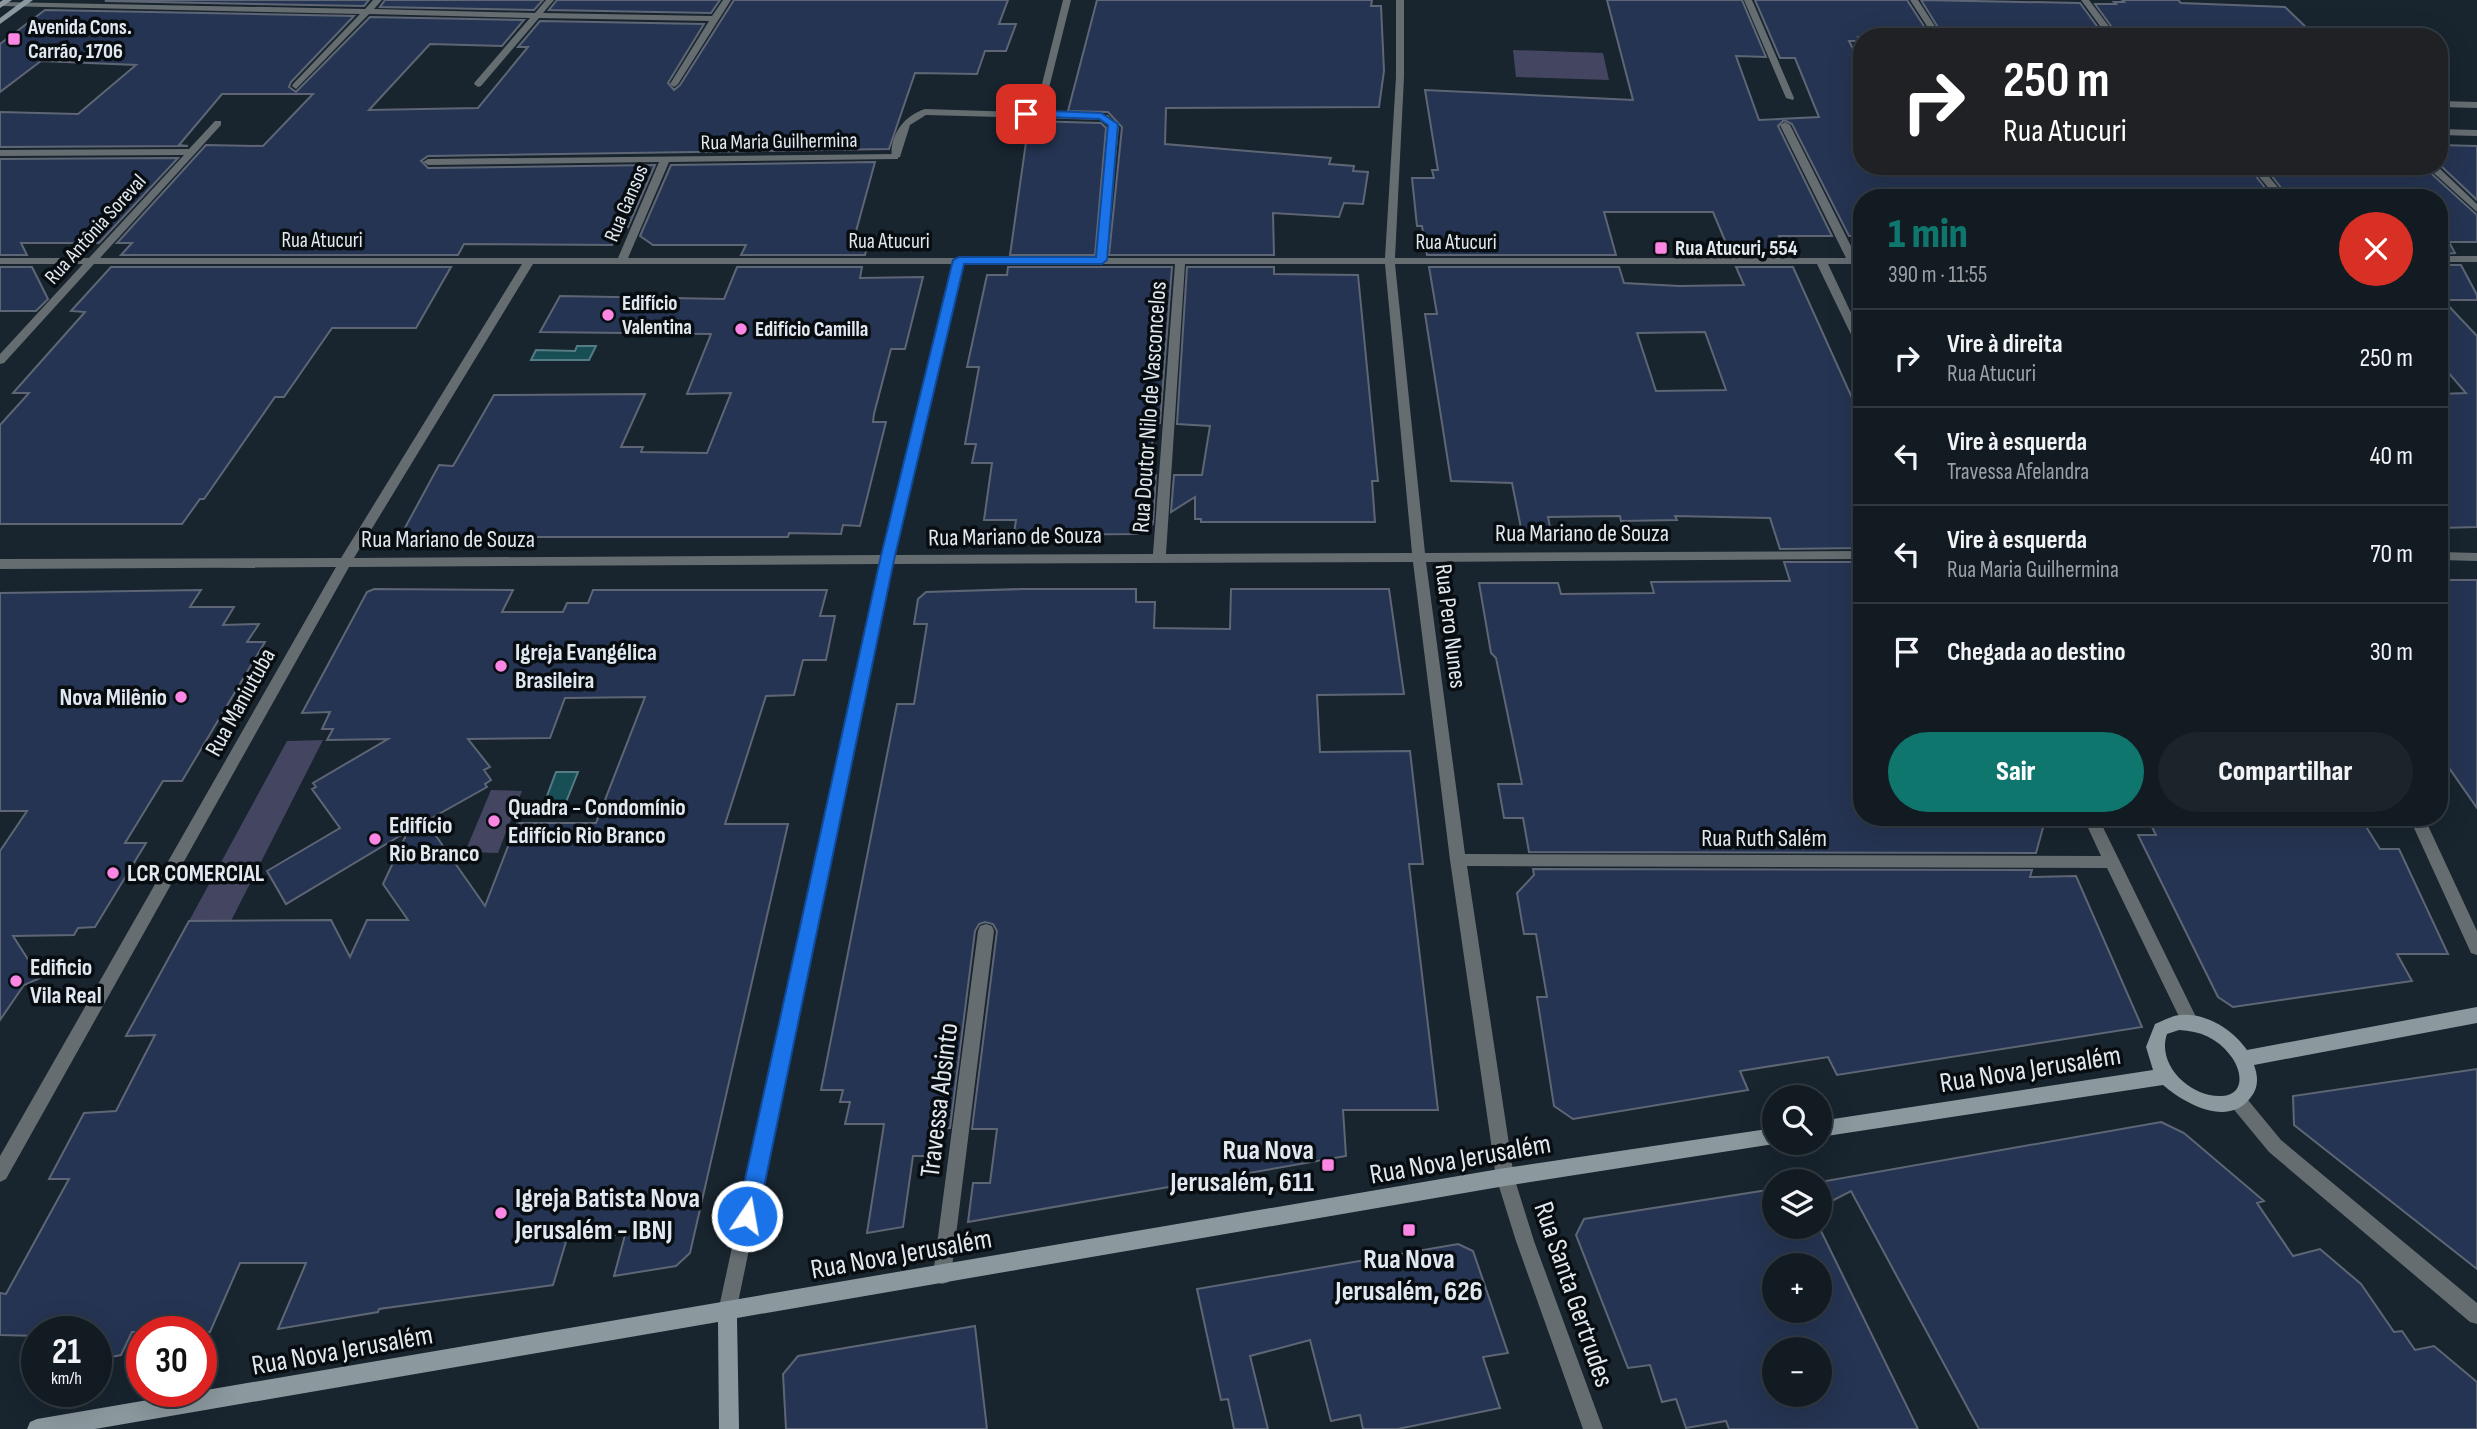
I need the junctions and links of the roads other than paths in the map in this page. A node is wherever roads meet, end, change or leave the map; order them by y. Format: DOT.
graph roads {
  1 [pos="378,0"];
  2 [pos="550,0"];
  3 [pos="727,0"];
  4 [pos="1066,0"];
  5 [pos="1400,0"];
  6 [pos="1748,0"];
  7 [pos="1914,0"];
  8 [pos="2085,0"];
  9 [pos="26,3"];
  10 [pos="4,4"];
  11 [pos="366,11"];
  12 [pos="538,14"];
  13 [pos="715,19"];
  14 [pos="0,22"];
  15 [pos="1932,28"];
  16 [pos="2106,28"];
  17 [pos="478,84"];
  18 [pos="674,84"];
  19 [pos="296,86"];
  20 [pos="1043,96"];
  21 [pos="1790,98"];
  22 [pos="2448,104"];
  23 [pos="2477,105"];
  24 [pos="218,123"];
  25 [pos="1785,125"];
  26 [pos="2448,132"];
  27 [pos="2477,133"];
  28 [pos="192,152"];
  29 [pos="0,153"];
  30 [pos="665,160"];
  31 [pos="428,162"];
  32 [pos="2263,175"];
  33 [pos="2441,175"];
  34 [pos="2274,189"];
  35 [pos="2477,209"];
  36 [pos="1853,253"];
  37 [pos="2448,259"];
  38 [pos="2477,259"];
  39 [pos="94,260"];
  40 [pos="530,260"];
  41 [pos="622,260"];
  42 [pos="959,260"];
  43 [pos="1102,260"];
  44 [pos="1180,260"];
  45 [pos="0,261"];
  46 [pos="1390,261"];
  47 [pos="1821,261"];
  48 [pos="1853,261"];
  49 [pos="1853,328"];
  50 [pos="0,361"];
  51 [pos="1853,555"];
  52 [pos="2448,556"];
  53 [pos="1159,557"];
  54 [pos="1419,557"];
  55 [pos="2477,557"];
  56 [pos="887,560"];
  57 [pos="345,562"];
  58 [pos="0,564"];
  59 [pos="2094,826"];
  60 [pos="2420,826"];
  61 [pos="1458,860"];
  62 [pos="2112,862"];
  63 [pos="986,932"];
  64 [pos="2477,948"];
  65 [pos="2477,1015"];
  66 [pos="2190,1022"];
  67 [pos="2243,1059"];
  68 [pos="2166,1076"];
  69 [pos="2237,1100"];
  70 [pos="1832,1127"];
  71 [pos="1762,1138"];
  72 [pos="0,1173"];
  73 [pos="1505,1177"];
  74 [pos="942,1275"];
  75 [pos="727,1312"];
  76 [pos="2477,1315"];
  77 [pos="37,1429"];
  78 [pos="729,1429"];
  79 [pos="1593,1429"];
  1 -- 11 [label="street"];
  2 -- 12 [label="street"];
  3 -- 13 [label="street"];
  4 -- 20 [label="street"];
  5 -- 46 [label="street, Rua Pero Nunes"];
  6 -- 21 [label="street"];
  7 -- 15 [label="street"];
  8 -- 16 [label="street"];
  9 -- 10 [label="street"];
  9 -- 11 [label="street"];
  9 -- 14 [label="street"];
  11 -- 12 [label="street"];
  11 -- 19 [label="street"];
  12 -- 13 [label="street"];
  12 -- 17 [label="street"];
  13 -- 18 [label="street"];
  22 -- 23 [label="street"];
  24 -- 28 [label="street, Rua Antônia Soreval"];
  25 -- 36 [label="street"];
  26 -- 27 [label="street"];
  28 -- 29 [label="street"];
  28 -- 39 [label="street, Rua Antônia Soreval"];
  30 -- 31 [label="street, Rua Maria Guilhermina"];
  30 -- 41 [label="street, Rua Gansos"];
  30 -- 43 [label="street, Rua Maria Guilhermina"];
  32 -- 34 [label="street"];
  33 -- 35 [label="street"];
  37 -- 38 [label="street"];
  39 -- 40 [label="street, Rua Atucuri"];
  39 -- 45 [label="street, Rua Atucuri"];
  39 -- 50 [label="street, Rua Antônia Soreval"];
  40 -- 41 [label="street, Rua Atucuri"];
  40 -- 57 [label="street, Rua Maniutuba"];
  41 -- 42 [label="street, Rua Atucuri"];
  42 -- 43 [label="street, Rua Atucuri"];
  42 -- 56 [label="street"];
  43 -- 44 [label="street, Rua Atucuri"];
  44 -- 46 [label="street, Rua Atucuri"];
  44 -- 53 [label="street, Rua Doutor Nilo de Vasconcelos"];
  46 -- 47 [label="street, Rua Atucuri"];
  46 -- 54 [label="street, Rua Pero Nunes"];
  47 -- 48 [label="street, Rua Atucuri"];
  47 -- 49 [label="street"];
  51 -- 54 [label="street, Rua Mariano de Souza"];
  52 -- 55 [label="street"];
  53 -- 54 [label="street, Rua Mariano de Souza"];
  53 -- 56 [label="street, Rua Mariano de Souza"];
  54 -- 61 [label="street, Rua Pero Nunes"];
  56 -- 57 [label="street, Rua Mariano de Souza"];
  56 -- 75 [label="street"];
  57 -- 58 [label="street, Rua Mariano de Souza"];
  57 -- 72 [label="street, Rua Maniutuba"];
  59 -- 62 [label="street"];
  60 -- 64 [label="street"];
  61 -- 62 [label="street, Rua Ruth Salém"];
  61 -- 73 [label="street, Rua Pero Nunes"];
  62 -- 66 [label="street"];
  63 -- 74 [label="street, Travessa Absinto"];
  65 -- 67 [label="street"];
  66 -- 67 [label="street"];
  66 -- 68 [label="street"];
  67 -- 69 [label="street"];
  68 -- 69 [label="street"];
  68 -- 70 [label="street, Rua Nova Jerusalém"];
  69 -- 76 [label="street"];
  71 -- 73 [label="street, Rua Nova Jerusalém"];
  73 -- 74 [label="street, Rua Nova Jerusalém"];
  73 -- 79 [label="street, Rua Santa Gertrudes"];
  74 -- 75 [label="street, Rua Nova Jerusalém"];
  75 -- 77 [label="street, Rua Nova Jerusalém"];
  75 -- 78 [label="street"];
}
